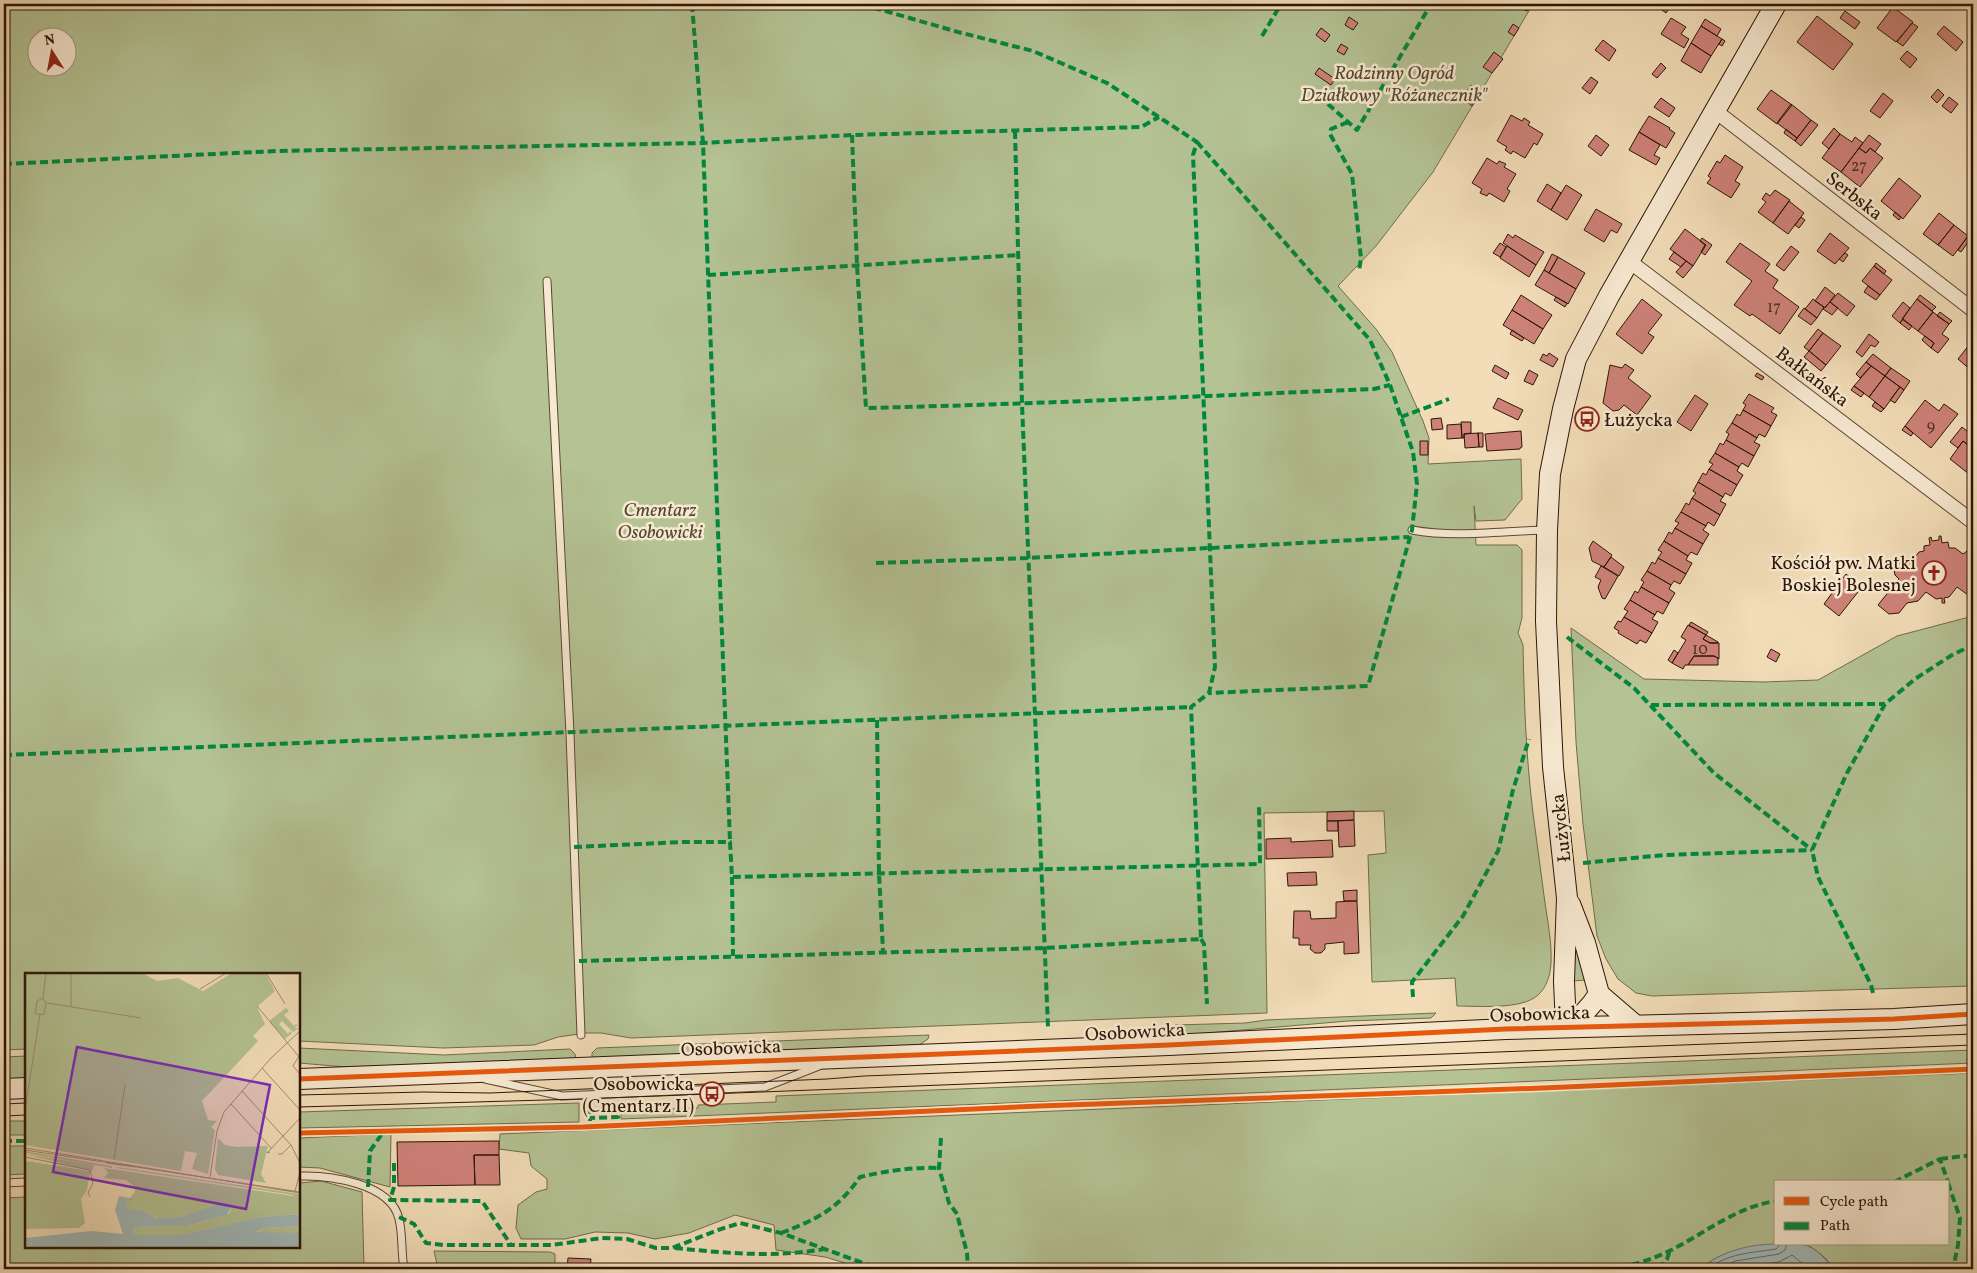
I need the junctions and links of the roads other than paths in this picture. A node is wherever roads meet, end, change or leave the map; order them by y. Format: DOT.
graph roads {
  1 [pos="1776,4"];
  2 [pos="1714,110"];
  3 [pos="1629,262"];
  4 [pos="547,281"];
  5 [pos="1973,310"];
  6 [pos="1973,522"];
  7 [pos="1412,530"];
  8 [pos="1547,530"];
  9 [pos="1567,898"];
  10 [pos="1599,994"];
  11 [pos="1973,1014"];
  12 [pos="1635,1024"];
  13 [pos="1566,1027"];
  14 [pos="582,1035"];
  15 [pos="838,1059"];
  16 [pos="455,1072"];
  17 [pos="300,1079"];
  18 [pos="25,1088"];
  19 [pos="4,1089"];
  20 [pos="300,1176"];
  21 [pos="25,1182"];
  22 [pos="4,1183"];
  23 [pos="404,1269"];
  1 -- 2 [label="street, Łużycka"];
  2 -- 3 [label="street, Łużycka"];
  2 -- 5 [label="street, Serbska"];
  3 -- 6 [label="street, Bałkańska"];
  3 -- 8 [label="street, Łużycka"];
  4 -- 14 [label="lane"];
  7 -- 8 [label="lane"];
  8 -- 9 [label="street, Łużycka"];
  9 -- 10 [label="street, Łużycka"];
  9 -- 13 [label="street, Łużycka"];
  10 -- 12 [label="street"];
  10 -- 13 [label="street"];
  11 -- 12 [label="street, Osobowicka"];
  12 -- 13 [label="street, Osobowicka"];
  13 -- 15 [label="street, Osobowicka"];
  15 -- 16 [label="street, Osobowicka"];
  15 -- 16 [label="lane"];
  16 -- 17 [label="street, Osobowicka"];
  18 -- 19 [label="street"];
  20 -- 23 [label="lane"];
  21 -- 22 [label="lane"];
}
